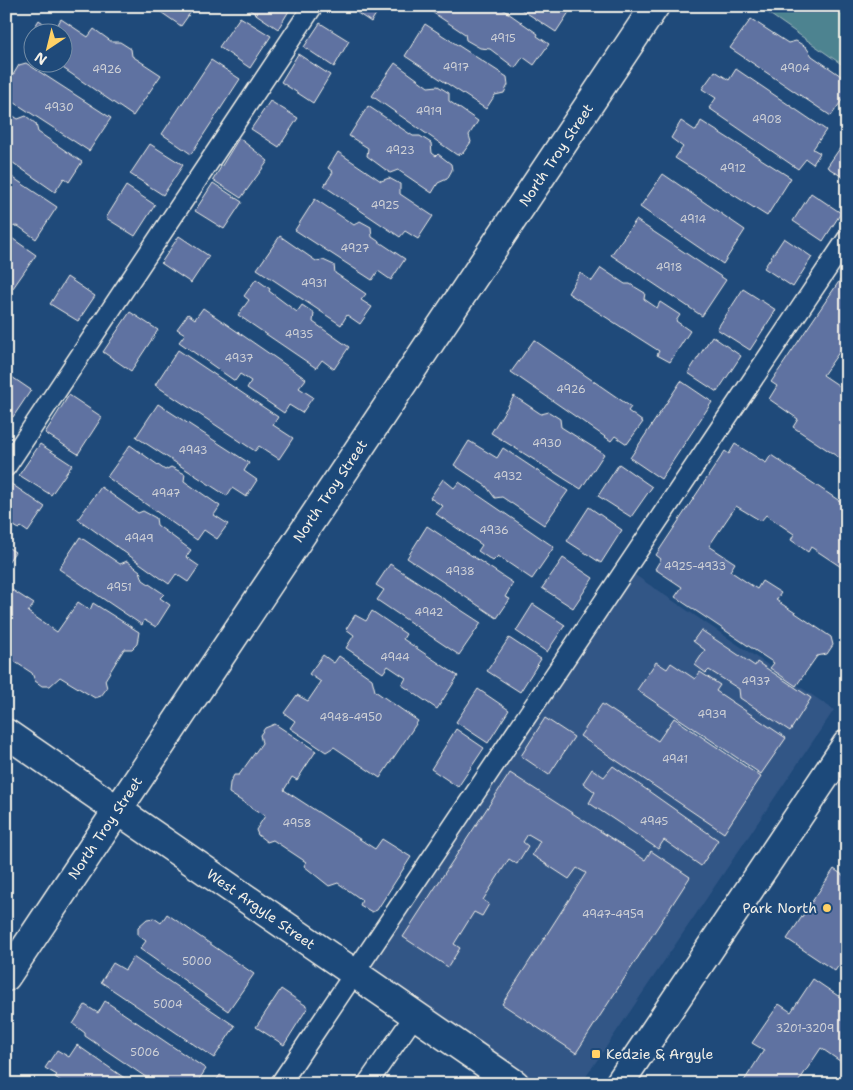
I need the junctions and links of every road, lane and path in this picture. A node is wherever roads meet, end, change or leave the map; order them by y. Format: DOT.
graph roads {
  1 [pos="313,6"];
  2 [pos="655,6"];
  3 [pos="847,239"];
  4 [pos="6,467"];
  5 [pos="6,733"];
  6 [pos="847,744"];
  7 [pos="117,810"];
  8 [pos="354,973"];
  9 [pos="6,977"];
  10 [pos="415,1015"];
  11 [pos="280,1084"];
  12 [pos="367,1084"];
  13 [pos="515,1084"];
  14 [pos="619,1084"];
  1 -- 4 [label="lane"];
  2 -- 7 [label="street, North Troy Street"];
  3 -- 8 [label="lane"];
  5 -- 7 [label="street, West Argyle Street"];
  6 -- 14 [label="street"];
  7 -- 8 [label="street, West Argyle Street"];
  7 -- 9 [label="street, North Troy Street"];
  8 -- 10 [label="street, West Argyle Street"];
  8 -- 11 [label="lane"];
  10 -- 12 [label="lane"];
  10 -- 13 [label="street, West Argyle Street"];
}
